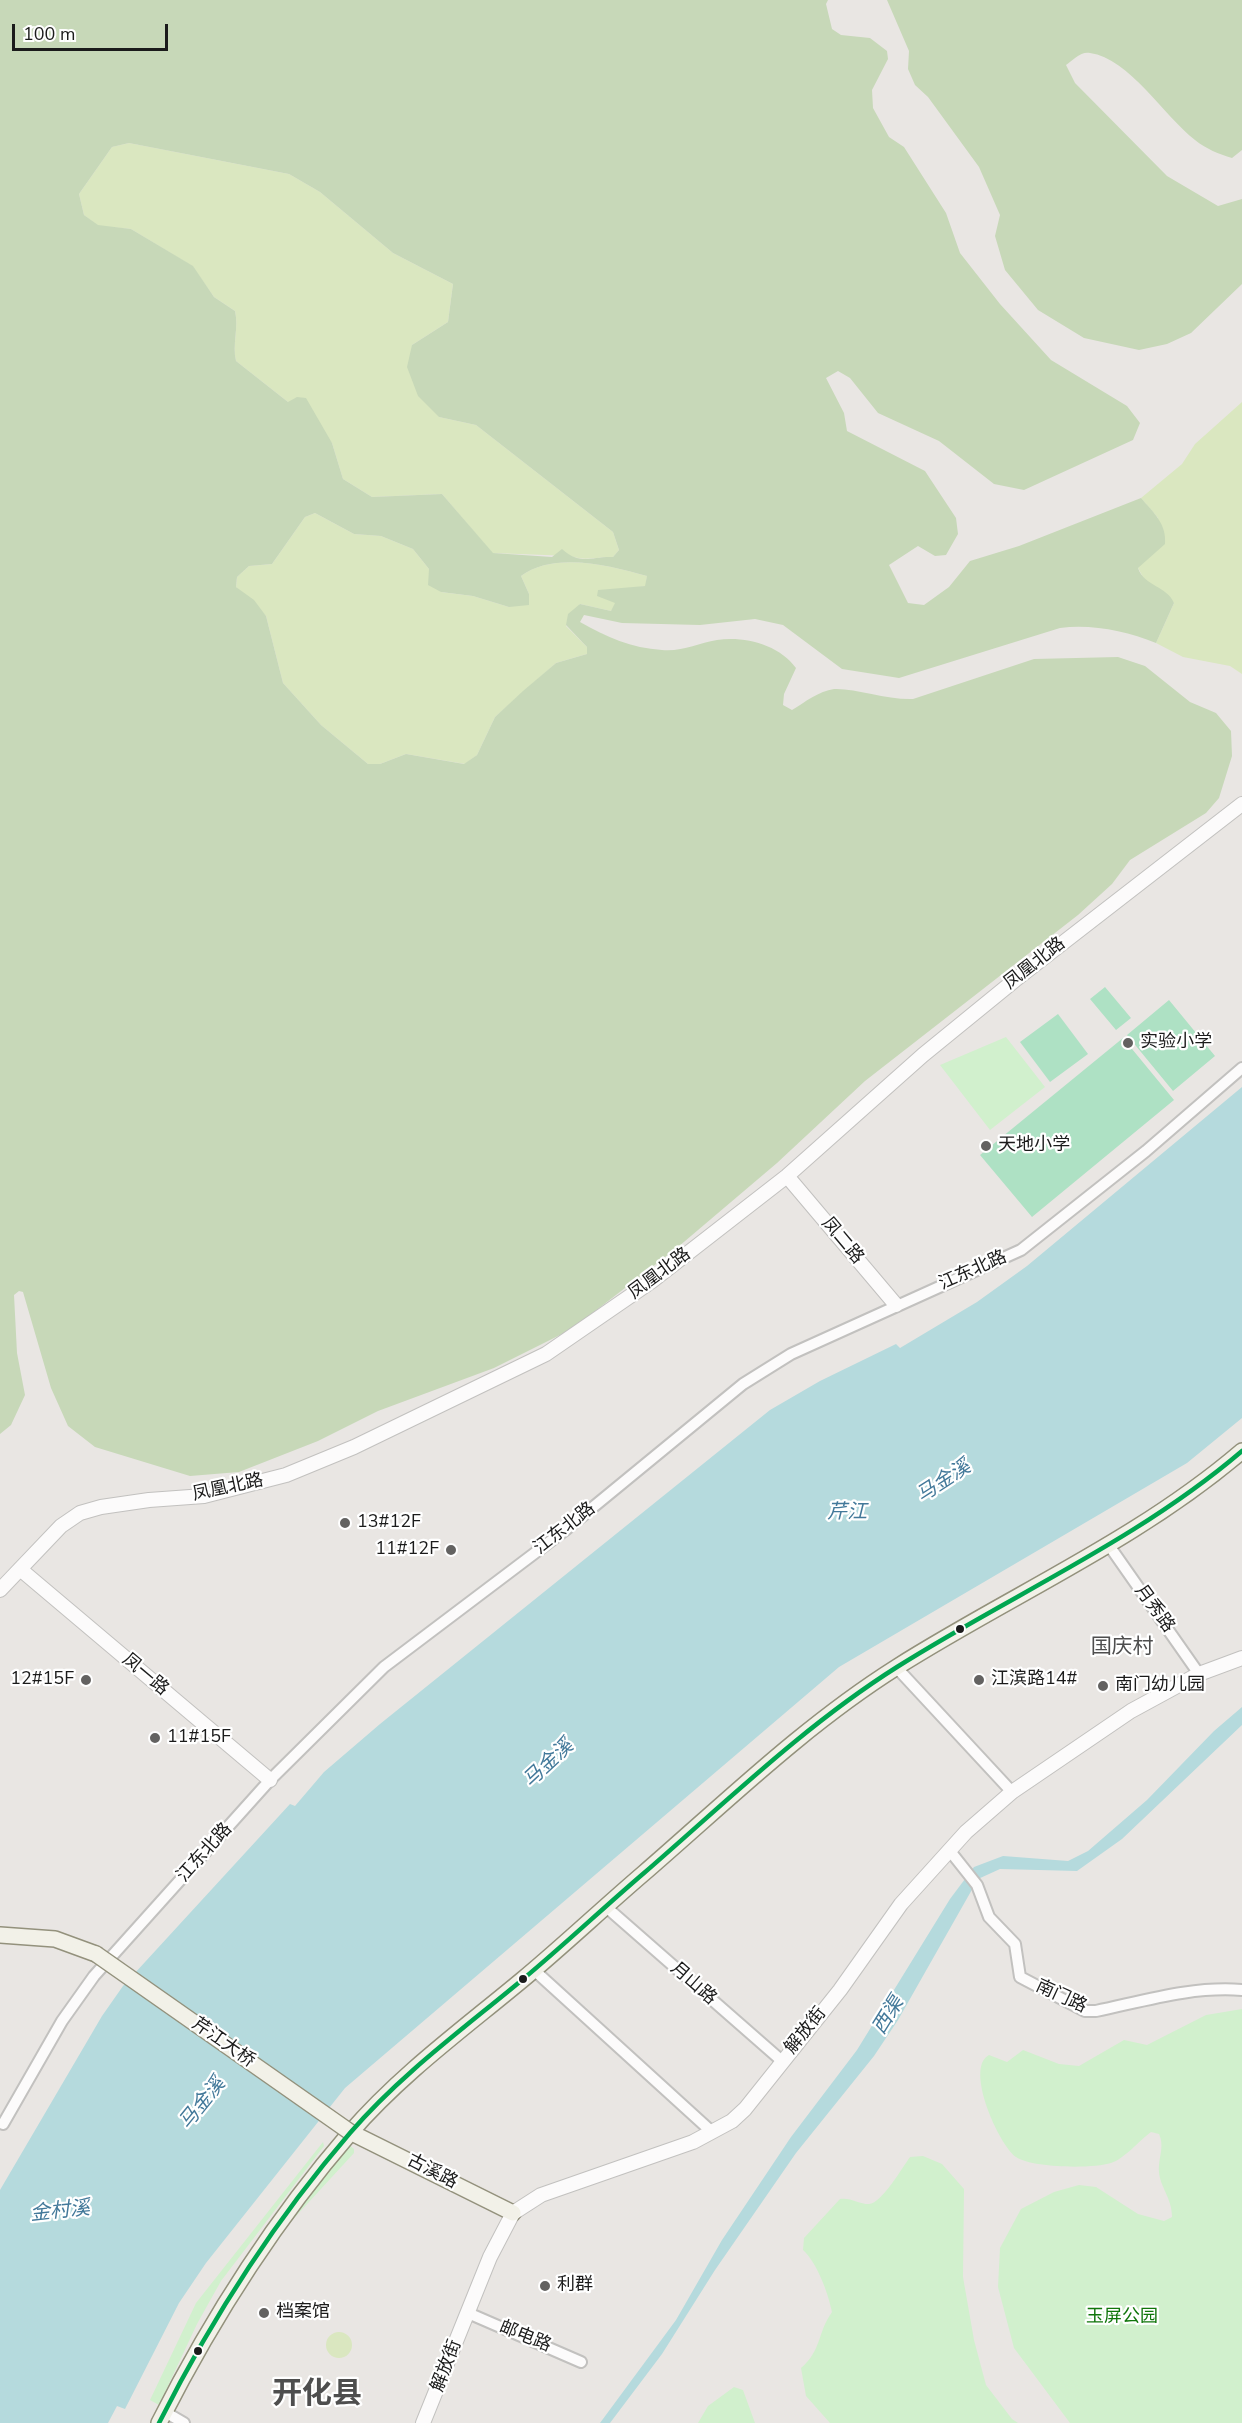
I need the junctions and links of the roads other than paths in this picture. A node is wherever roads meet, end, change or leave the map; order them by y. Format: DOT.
graph roads {
  1 [pos="1242,804"];
  2 [pos="1242,1068"];
  3 [pos="787,1176"];
  4 [pos="896,1305"];
  5 [pos="1240,1457"];
  6 [pos="1108,1544"];
  7 [pos="20,1569"];
  8 [pos="0,1590"];
  9 [pos="1242,1658"];
  10 [pos="896,1667"];
  11 [pos="1200,1674"];
  12 [pos="270,1780"];
  13 [pos="1012,1792"];
  14 [pos="950,1851"];
  15 [pos="605,1906"];
  16 [pos="0,1935"];
  17 [pos="534,1970"];
  18 [pos="1242,1990"];
  19 [pos="782,2061"];
  20 [pos="3,2124"];
  21 [pos="350,2132"];
  22 [pos="712,2132"];
  23 [pos="513,2213"];
  24 [pos="468,2313"];
  25 [pos="581,2362"];
  26 [pos="162,2417"];
  27 [pos="184,2423"];
  28 [pos="423,2423"];
  1 -- 3 [label="street, 凤凰北路"];
  2 -- 4 [label="street, 江东北路"];
  3 -- 4 [label="street, 凤二路"];
  3 -- 7 [label="street, 凤凰北路"];
  4 -- 12 [label="street, 江东北路"];
  5 -- 6 [label="main road"];
  6 -- 10 [label="main road"];
  6 -- 11 [label="street, 月秀路"];
  7 -- 8 [label="street, 凤凰北路"];
  7 -- 12 [label="street, 凤一路"];
  9 -- 11 [label="street, 解放街"];
  10 -- 13 [label="street"];
  10 -- 15 [label="main road"];
  11 -- 13 [label="street, 解放街"];
  12 -- 20 [label="street, 江东北路"];
  13 -- 14 [label="street, 解放街"];
  14 -- 18 [label="street, 南门路"];
  14 -- 19 [label="street, 解放街"];
  15 -- 17 [label="main road"];
  15 -- 19 [label="street, 月山路"];
  16 -- 21 [label="main road, 芹江大桥, bridge"];
  17 -- 21 [label="main road"];
  17 -- 22 [label="street"];
  19 -- 22 [label="street, 解放街"];
  21 -- 23 [label="main road, 古溪路"];
  21 -- 26 [label="main road"];
  22 -- 23 [label="street, 解放街"];
  23 -- 24 [label="street, 解放街"];
  24 -- 25 [label="street, 邮电路"];
  24 -- 28 [label="street, 解放街"];
  26 -- 27 [label="street"];
}
